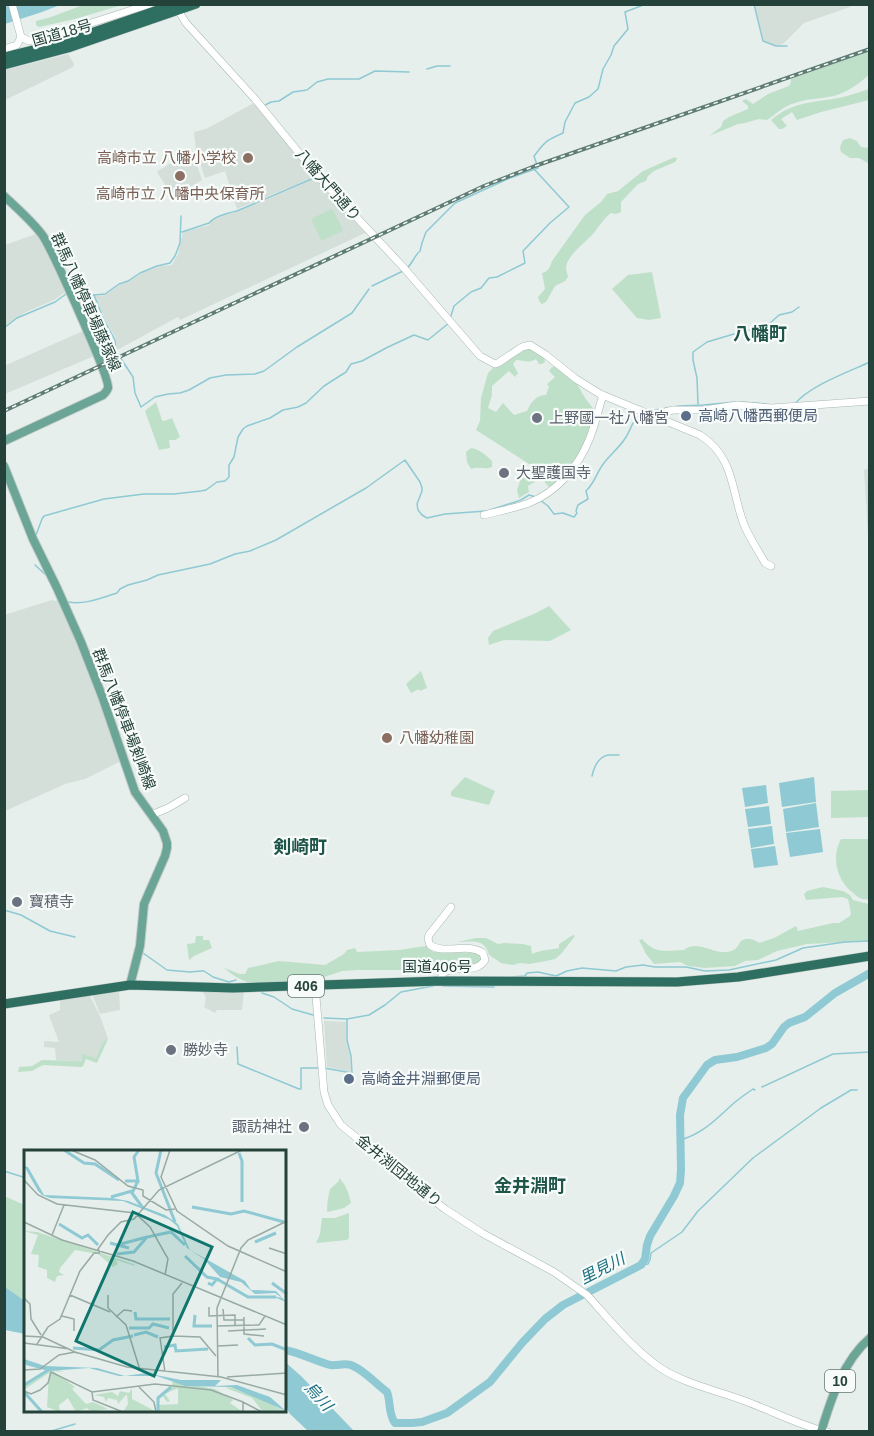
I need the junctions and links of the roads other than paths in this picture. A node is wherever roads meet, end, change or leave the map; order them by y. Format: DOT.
graph roads {
  1 [pos="12,4"];
  2 [pos="150,4"];
  3 [pos="196,4"];
  4 [pos="176,7"];
  5 [pos="22,39"];
  6 [pos="4,49"];
  7 [pos="4,57"];
  8 [pos="4,65"];
  9 [pos="4,196"];
  10 [pos="603,395"];
  11 [pos="870,401"];
  12 [pos="653,415"];
  13 [pos="4,441"];
  14 [pos="4,466"];
  15 [pos="484,515"];
  16 [pos="771,566"];
  17 [pos="185,798"];
  18 [pos="151,816"];
  19 [pos="451,907"];
  20 [pos="870,956"];
  21 [pos="440,981"];
  22 [pos="130,984"];
  23 [pos="315,985"];
  24 [pos="4,1004"];
  25 [pos="870,1338"];
  26 [pos="824,1431"];
  1 -- 5 [label="street"];
  2 -- 5 [label="street"];
  3 -- 4 [label="highway, 国道18号"];
  4 -- 7 [label="highway, 国道18号"];
  4 -- 8 [label="highway, 国道18号"];
  4 -- 10 [label="street, 八幡大門通り"];
  5 -- 6 [label="street"];
  9 -- 13 [label="main road, 群馬八幡停車場藤塚線"];
  10 -- 12 [label="street"];
  10 -- 15 [label="street"];
  11 -- 12 [label="street"];
  12 -- 16 [label="street"];
  14 -- 18 [label="main road, 群馬八幡停車場剣崎線"];
  17 -- 18 [label="street"];
  18 -- 22 [label="main road, 群馬八幡停車場剣崎線"];
  19 -- 21 [label="street"];
  20 -- 21 [label="highway, 国道406号 / 406"];
  21 -- 23 [label="highway, 国道406号 / 406"];
  22 -- 23 [label="highway, 国道406号 / 406"];
  22 -- 24 [label="highway, 国道406号 / 406"];
  23 -- 26 [label="street, 金井渕団地通り"];
  25 -- 26 [label="main road, 10"];
}
